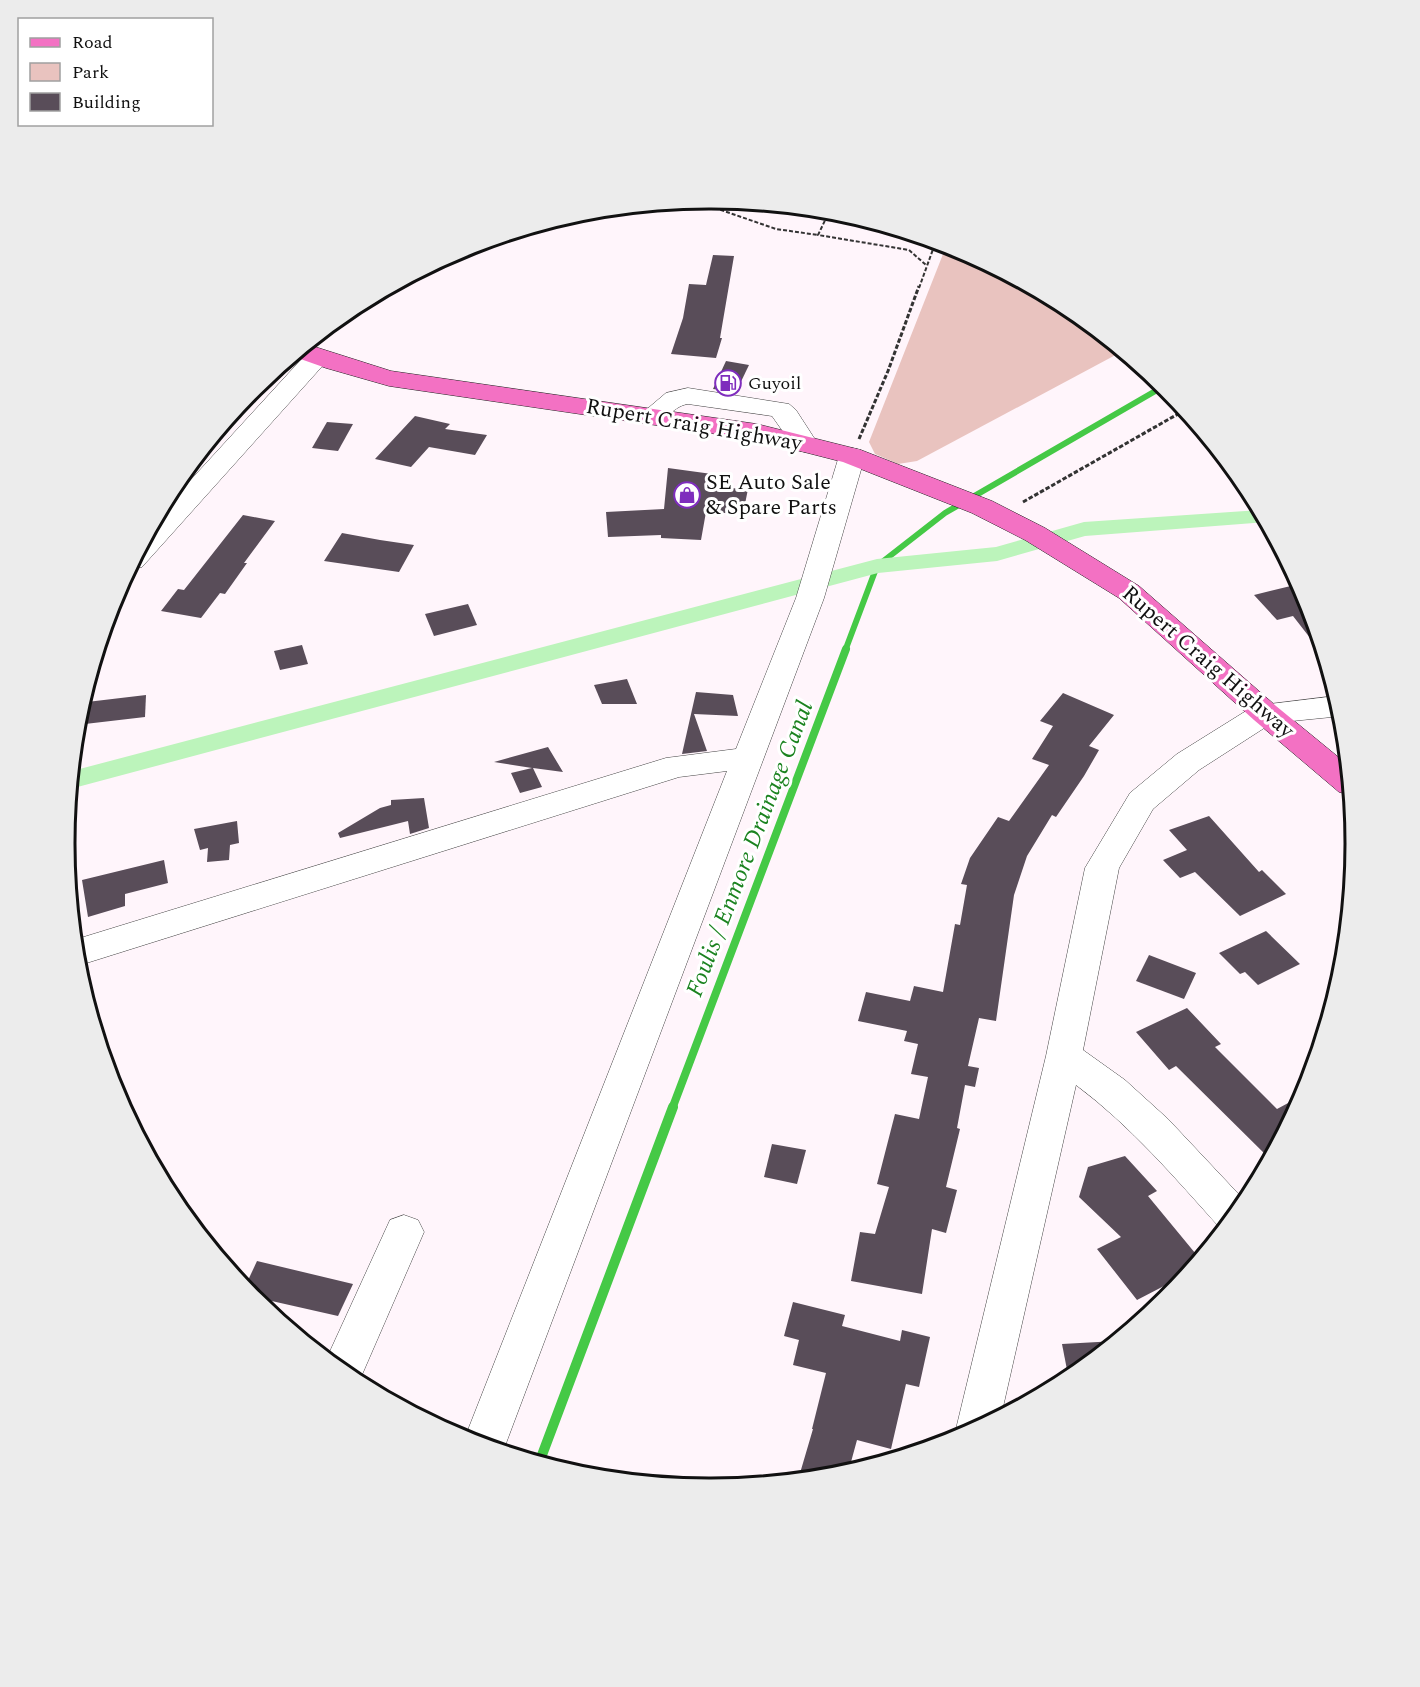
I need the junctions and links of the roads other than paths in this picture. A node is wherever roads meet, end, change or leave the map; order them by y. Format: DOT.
graph roads {
  1 [pos="308,353"];
  2 [pos="852,456"];
  3 [pos="157,531"];
  4 [pos="1330,707"];
  5 [pos="1265,713"];
  6 [pos="749,758"];
  7 [pos="1342,777"];
  8 [pos="84,950"];
  9 [pos="1064,1056"];
  10 [pos="1228,1210"];
  11 [pos="404,1232"];
  12 [pos="346,1363"];
  13 [pos="980,1418"];
  14 [pos="486,1437"];
  1 -- 2 [label="main road, Rupert Craig Highway"];
  1 -- 3 [label="street"];
  2 -- 5 [label="main road, Rupert Craig Highway"];
  2 -- 6 [label="street"];
  4 -- 5 [label="street"];
  5 -- 7 [label="main road, Rupert Craig Highway"];
  5 -- 9 [label="street"];
  6 -- 8 [label="street"];
  6 -- 14 [label="street"];
  9 -- 10 [label="street"];
  9 -- 13 [label="street"];
  11 -- 12 [label="street"];
}
